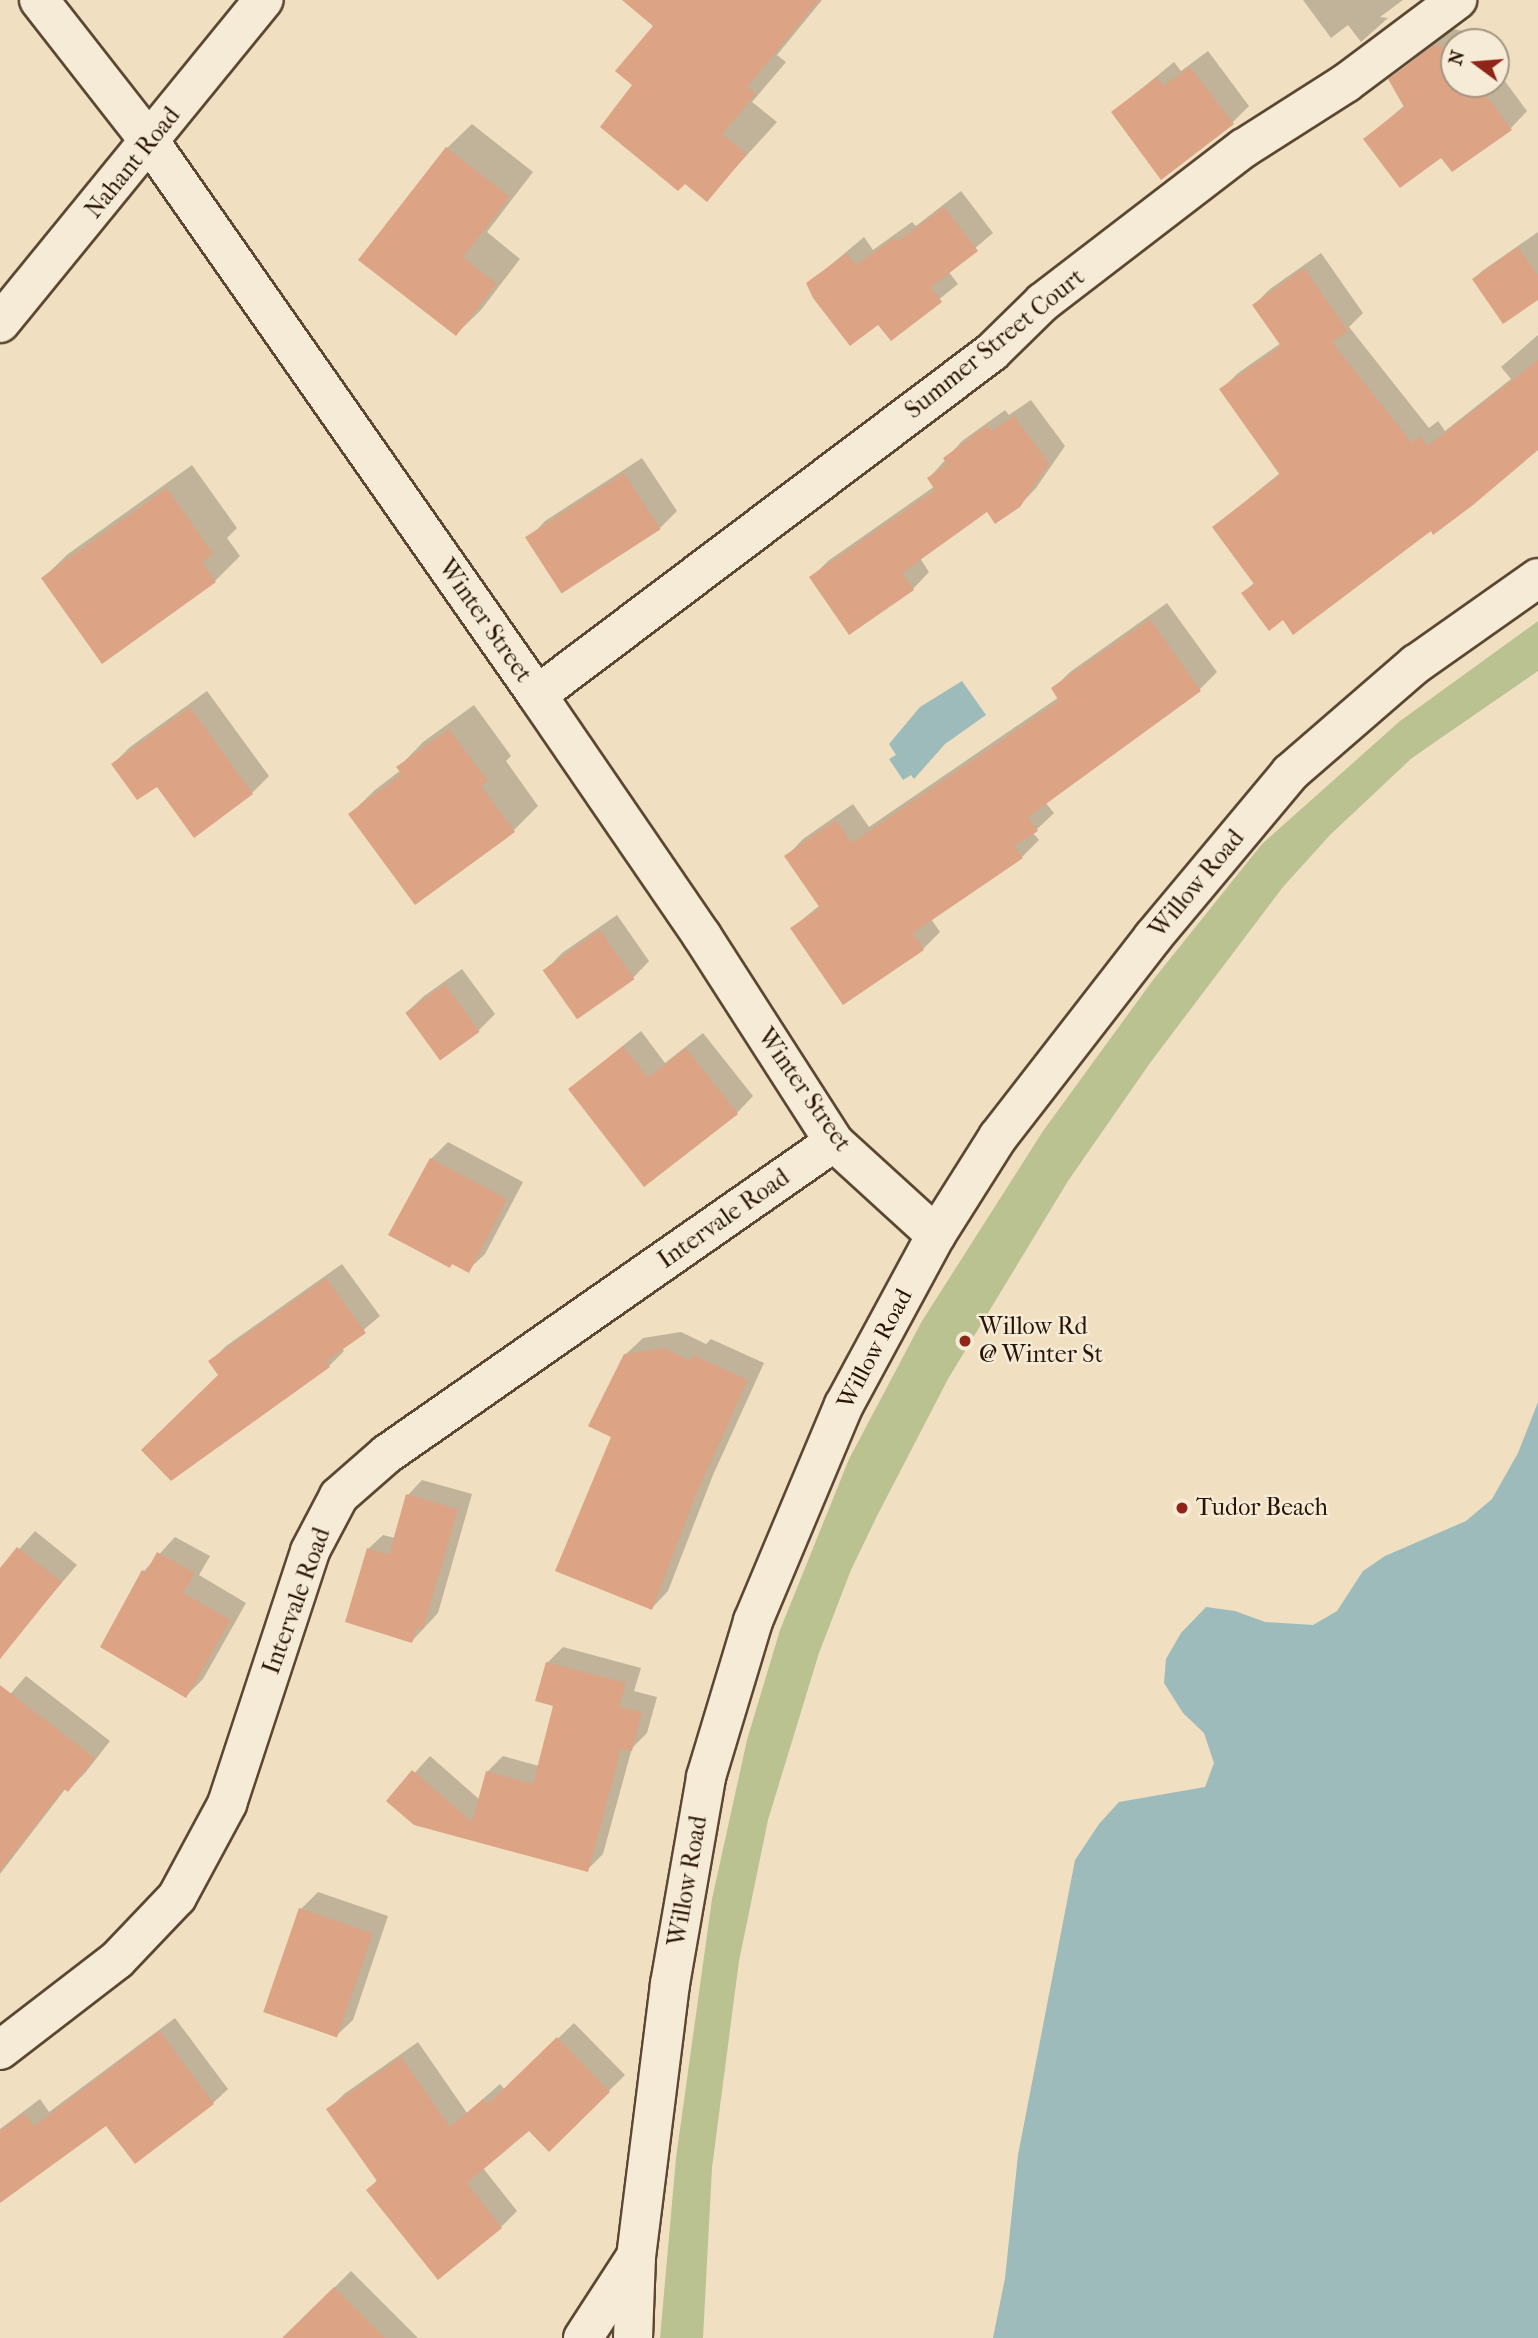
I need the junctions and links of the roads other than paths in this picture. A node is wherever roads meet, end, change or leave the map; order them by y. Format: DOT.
graph roads {
  1 [pos="38,0"];
  2 [pos="263,0"];
  3 [pos="1457,0"];
  4 [pos="150,142"];
  5 [pos="0,323"];
  6 [pos="1538,578"];
  7 [pos="537,695"];
  8 [pos="834,1142"];
  9 [pos="936,1235"];
  10 [pos="0,2050"];
  11 [pos="636,2257"];
  12 [pos="583,2338"];
  13 [pos="633,2338"];
  1 -- 4 [label="street, Winter Street"];
  2 -- 4 [label="street, Nahant Road"];
  3 -- 7 [label="street, Summer Street Court"];
  4 -- 5 [label="street, Nahant Road"];
  4 -- 7 [label="street, Winter Street"];
  6 -- 9 [label="street, Willow Road"];
  7 -- 8 [label="street, Winter Street"];
  8 -- 9 [label="street, Winter Street"];
  8 -- 10 [label="street, Intervale Road"];
  9 -- 11 [label="street, Willow Road"];
  11 -- 12 [label="street"];
  11 -- 13 [label="street, Willow Road"];
}
